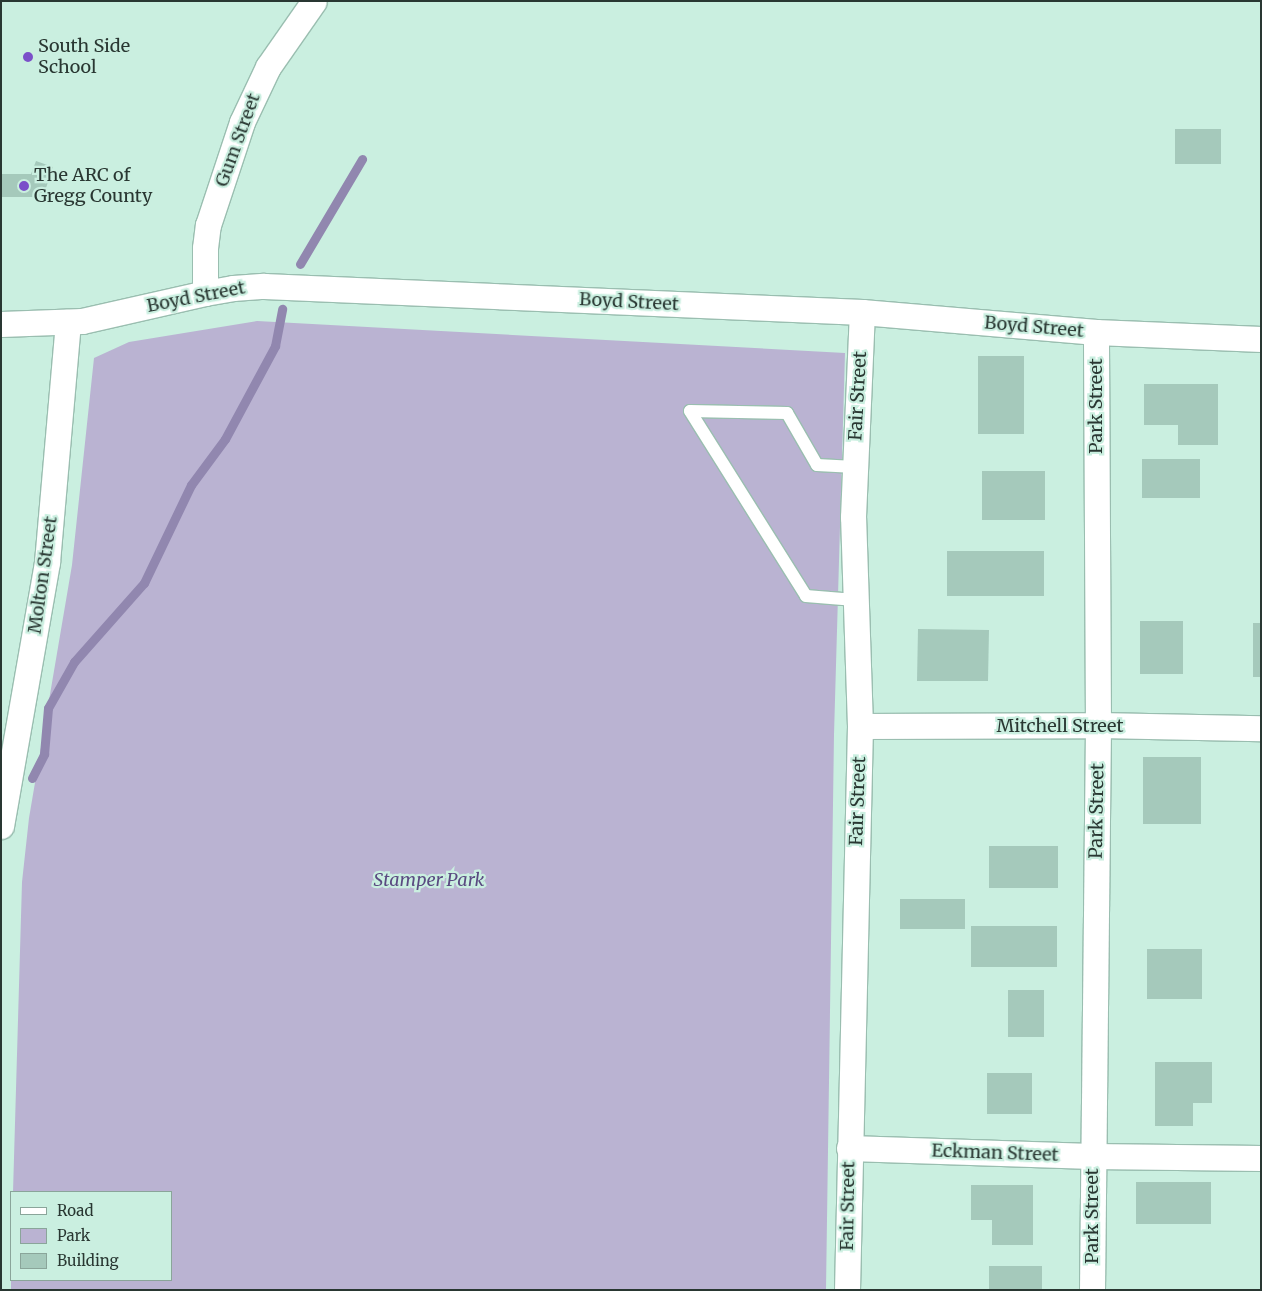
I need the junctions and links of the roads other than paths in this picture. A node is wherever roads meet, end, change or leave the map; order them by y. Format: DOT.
graph roads {
  1 [pos="314,1"];
  2 [pos="205,293"];
  3 [pos="862,312"];
  4 [pos="68,322"];
  5 [pos="1,324"];
  6 [pos="1096,332"];
  7 [pos="1261,339"];
  8 [pos="855,467"];
  9 [pos="855,600"];
  10 [pos="1098,725"];
  11 [pos="860,726"];
  12 [pos="1261,728"];
  13 [pos="1,826"];
  14 [pos="849,1148"];
  15 [pos="1092,1156"];
  16 [pos="1261,1158"];
  17 [pos="847,1290"];
  18 [pos="1092,1290"];
  1 -- 2 [label="street, Gum Street"];
  2 -- 3 [label="street, Boyd Street"];
  2 -- 4 [label="street, Boyd Street"];
  3 -- 6 [label="street, Boyd Street"];
  3 -- 8 [label="street, Fair Street"];
  4 -- 5 [label="street, Boyd Street"];
  4 -- 13 [label="street, Molton Street"];
  6 -- 7 [label="street, Boyd Street"];
  6 -- 10 [label="street, Park Street"];
  8 -- 9 [label="street, Fair Street"];
  8 -- 9 [label="lane"];
  9 -- 11 [label="street, Fair Street"];
  10 -- 11 [label="street, Mitchell Street"];
  10 -- 12 [label="street, Mitchell Street"];
  10 -- 15 [label="street, Park Street"];
  11 -- 14 [label="street, Fair Street"];
  14 -- 15 [label="street, Eckman Street"];
  14 -- 17 [label="street, Fair Street"];
  15 -- 16 [label="street, Eckman Street"];
  15 -- 18 [label="street, Park Street"];
}
